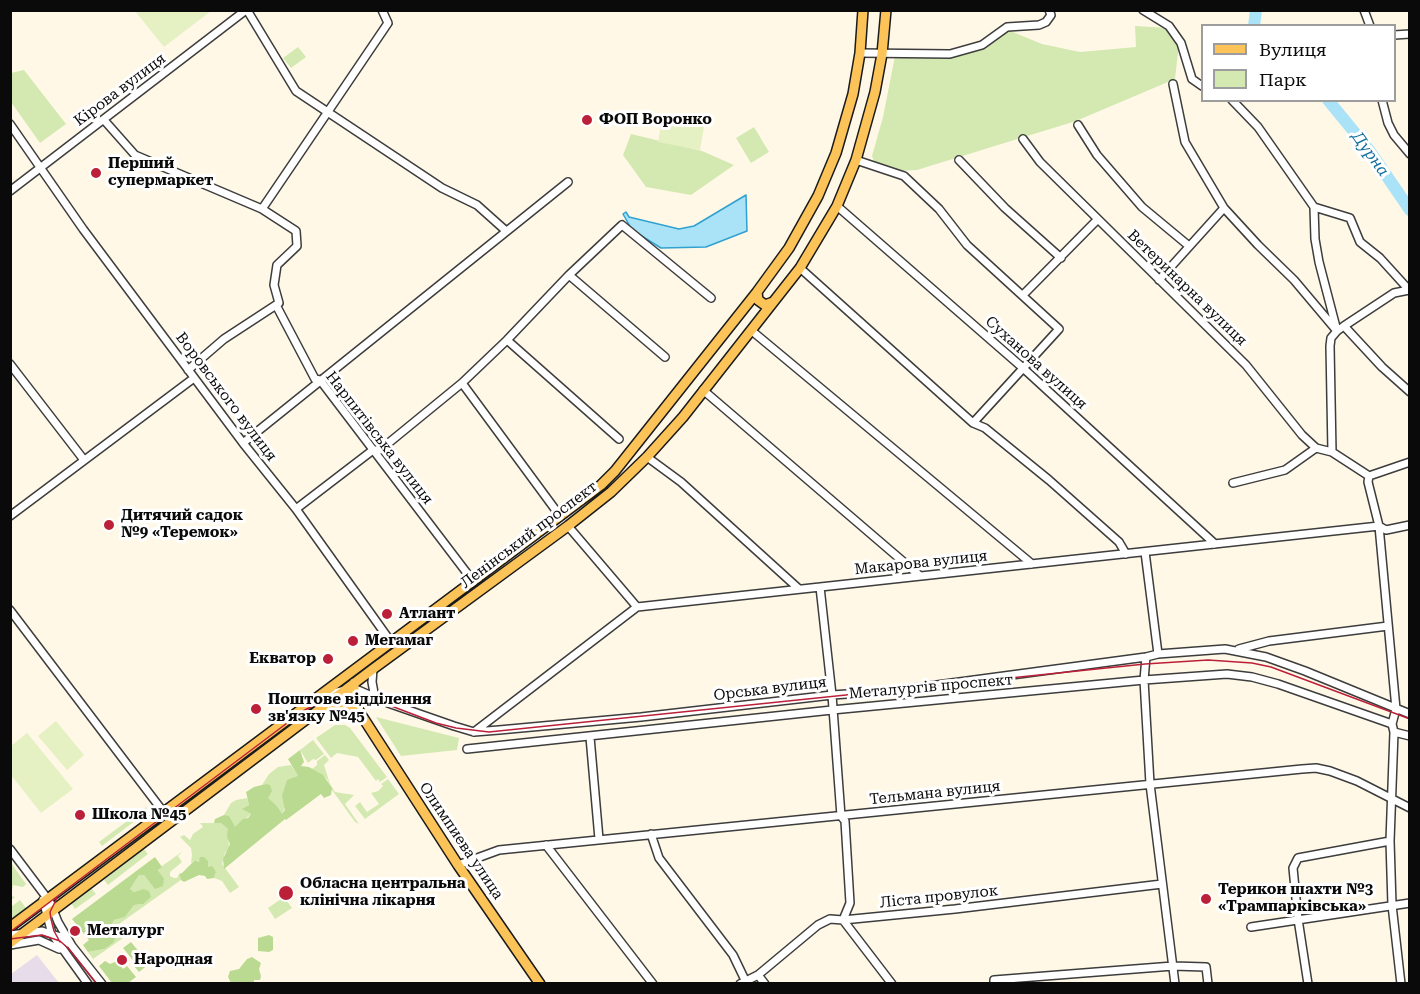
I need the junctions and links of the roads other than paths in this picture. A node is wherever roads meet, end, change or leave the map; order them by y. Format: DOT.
graph roads {
  1 [pos="246,10"];
  2 [pos="382,10"];
  3 [pos="862,10"];
  4 [pos="886,10"];
  5 [pos="1049,10"];
  6 [pos="1143,10"];
  7 [pos="860,53"];
  8 [pos="882,54"];
  9 [pos="1173,84"];
  10 [pos="1201,85"];
  11 [pos="1234,102"];
  12 [pos="1383,102"];
  13 [pos="327,111"];
  14 [pos="104,120"];
  15 [pos="10,124"];
  16 [pos="1078,125"];
  17 [pos="1023,139"];
  18 [pos="1410,154"];
  19 [pos="856,160"];
  20 [pos="959,160"];
  21 [pos="40,168"];
  22 [pos="568,182"];
  23 [pos="10,191"];
  24 [pos="837,206"];
  25 [pos="1314,207"];
  26 [pos="1224,208"];
  27 [pos="262,210"];
  28 [pos="1098,220"];
  29 [pos="505,230"];
  30 [pos="1189,246"];
  31 [pos="1061,258"];
  32 [pos="800,268"];
  33 [pos="568,275"];
  34 [pos="1160,280"];
  35 [pos="1409,290"];
  36 [pos="757,292"];
  37 [pos="1023,295"];
  38 [pos="711,298"];
  39 [pos="773,302"];
  40 [pos="276,305"];
  41 [pos="747,305"];
  42 [pos="759,321"];
  43 [pos="1344,326"];
  44 [pos="752,330"];
  45 [pos="1337,331"];
  46 [pos="507,340"];
  47 [pos="665,357"];
  48 [pos="10,364"];
  49 [pos="1023,368"];
  50 [pos="188,370"];
  51 [pos="194,378"];
  52 [pos="320,380"];
  53 [pos="462,383"];
  54 [pos="704,390"];
  55 [pos="1410,392"];
  56 [pos="973,423"];
  57 [pos="619,439"];
  58 [pos="243,443"];
  59 [pos="1316,448"];
  60 [pos="373,450"];
  61 [pos="1332,452"];
  62 [pos="647,458"];
  63 [pos="84,460"];
  64 [pos="1410,462"];
  65 [pos="1369,476"];
  66 [pos="1233,483"];
  67 [pos="296,509"];
  68 [pos="10,516"];
  69 [pos="560,516"];
  70 [pos="1410,525"];
  71 [pos="568,526"];
  72 [pos="1379,526"];
  73 [pos="1215,544"];
  74 [pos="1145,552"];
  75 [pos="1126,554"];
  76 [pos="1032,564"];
  77 [pos="920,576"];
  78 [pos="473,581"];
  79 [pos="820,587"];
  80 [pos="799,589"];
  81 [pos="637,607"];
  82 [pos="10,610"];
  83 [pos="1388,626"];
  84 [pos="391,642"];
  85 [pos="1238,650"];
  86 [pos="1158,654"];
  87 [pos="372,657"];
  88 [pos="1146,657"];
  89 [pos="373,669"];
  90 [pos="1144,680"];
  91 [pos="352,689"];
  92 [pos="832,695"];
  93 [pos="380,700"];
  94 [pos="308,704"];
  95 [pos="322,709"];
  96 [pos="1396,709"];
  97 [pos="832,710"];
  98 [pos="360,713"];
  99 [pos="1410,714"];
  100 [pos="1392,724"];
  101 [pos="474,732"];
  102 [pos="1394,732"];
  103 [pos="1410,735"];
  104 [pos="590,737"];
  105 [pos="467,749"];
  106 [pos="1150,784"];
  107 [pos="1391,798"];
  108 [pos="1410,808"];
  109 [pos="164,813"];
  110 [pos="841,816"];
  111 [pos="171,822"];
  112 [pos="651,834"];
  113 [pos="599,839"];
  114 [pos="1390,841"];
  115 [pos="546,845"];
  116 [pos="10,849"];
  117 [pos="458,865"];
  118 [pos="1161,884"];
  119 [pos="45,898"];
  120 [pos="1410,903"];
  121 [pos="1392,905"];
  122 [pos="50,913"];
  123 [pos="1298,919"];
  124 [pos="843,920"];
  125 [pos="10,927"];
  126 [pos="1251,927"];
  127 [pos="25,932"];
  128 [pos="10,934"];
  129 [pos="52,934"];
  130 [pos="10,944"];
  131 [pos="72,946"];
  132 [pos="67,957"];
  133 [pos="1173,966"];
  134 [pos="758,975"];
  135 [pos="742,982"];
  136 [pos="88,984"];
  137 [pos="102,984"];
  138 [pos="540,984"];
  139 [pos="653,984"];
  140 [pos="765,984"];
  141 [pos="892,984"];
  142 [pos="994,984"];
  143 [pos="1175,984"];
  144 [pos="1208,984"];
  145 [pos="1308,984"];
  146 [pos="1401,984"];
  1 -- 13 [label="street"];
  1 -- 14 [label="street, Кірова вулиця"];
  2 -- 13 [label="street"];
  3 -- 7 [label="main road, Ленінський проспект"];
  4 -- 8 [label="main road, Ленінський проспект"];
  5 -- 8 [label="street"];
  6 -- 10 [label="street"];
  7 -- 8 [label="street"];
  7 -- 36 [label="main road, Ленінський проспект"];
  8 -- 19 [label="main road, Ленінський проспект"];
  9 -- 26 [label="street"];
  11 -- 25 [label="street"];
  12 -- 18 [label="street"];
  13 -- 27 [label="street"];
  13 -- 29 [label="street"];
  14 -- 21 [label="street, Кірова вулиця"];
  14 -- 27 [label="street"];
  15 -- 21 [label="street, Воровського вулиця"];
  16 -- 30 [label="street"];
  17 -- 28 [label="street, Ветеринарна вулиця"];
  19 -- 24 [label="main road, Ленінський проспект"];
  19 -- 37 [label="street"];
  20 -- 31 [label="street"];
  21 -- 23 [label="street, Кірова вулиця"];
  21 -- 50 [label="street, Воровського вулиця"];
  22 -- 29 [label="street"];
  24 -- 32 [label="main road, Ленінський проспект"];
  24 -- 49 [label="street, Суханова вулиця"];
  25 -- 35 [label="street"];
  25 -- 45 [label="street"];
  26 -- 30 [label="street"];
  26 -- 45 [label="street"];
  27 -- 40 [label="street"];
  28 -- 31 [label="street"];
  28 -- 34 [label="street, Ветеринарна вулиця"];
  29 -- 52 [label="street"];
  30 -- 34 [label="street"];
  31 -- 37 [label="street"];
  32 -- 39 [label="main road, Ленінський проспект"];
  32 -- 56 [label="street"];
  33 -- 38 [label="street"];
  33 -- 46 [label="street"];
  33 -- 47 [label="street"];
  34 -- 59 [label="street, Ветеринарна вулиця"];
  35 -- 43 [label="street"];
  36 -- 39 [label="main road"];
  36 -- 41 [label="main road, Ленінський проспект"];
  37 -- 49 [label="street"];
  39 -- 42 [label="main road, Ленінський проспект"];
  40 -- 50 [label="street"];
  40 -- 52 [label="street, Нарпитівська вулиця"];
  41 -- 42 [label="main road"];
  41 -- 69 [label="main road, Ленінський проспект"];
  42 -- 44 [label="main road, Ленінський проспект"];
  43 -- 45 [label="street"];
  43 -- 55 [label="street"];
  44 -- 54 [label="main road, Ленінський проспект"];
  44 -- 76 [label="street"];
  45 -- 61 [label="street"];
  46 -- 53 [label="street"];
  46 -- 57 [label="street"];
  48 -- 63 [label="street"];
  49 -- 56 [label="street"];
  49 -- 73 [label="street, Суханова вулиця"];
  50 -- 51 [label="street, Воровського вулиця"];
  51 -- 58 [label="street, Воровського вулиця"];
  51 -- 63 [label="street"];
  52 -- 58 [label="street"];
  52 -- 60 [label="street, Нарпитівська вулиця"];
  53 -- 60 [label="street"];
  53 -- 69 [label="street"];
  54 -- 62 [label="main road, Ленінський проспект"];
  54 -- 77 [label="street"];
  56 -- 75 [label="street"];
  58 -- 67 [label="street, Воровського вулиця"];
  59 -- 61 [label="street"];
  59 -- 66 [label="street"];
  60 -- 67 [label="street"];
  60 -- 78 [label="street, Нарпитівська вулиця"];
  61 -- 65 [label="street"];
  62 -- 71 [label="main road, Ленінський проспект"];
  62 -- 80 [label="street"];
  63 -- 68 [label="street"];
  64 -- 65 [label="street"];
  65 -- 72 [label="street"];
  67 -- 84 [label="street, Воровського вулиця"];
  69 -- 78 [label="main road, Ленінський проспект"];
  70 -- 72 [label="street, Макарова вулиця"];
  71 -- 81 [label="street"];
  71 -- 89 [label="main road, Ленінський проспект"];
  72 -- 73 [label="street, Макарова вулиця"];
  72 -- 83 [label="street"];
  73 -- 74 [label="street, Макарова вулиця"];
  74 -- 75 [label="street, Макарова вулиця"];
  74 -- 86 [label="street"];
  75 -- 76 [label="street, Макарова вулиця"];
  76 -- 77 [label="street, Макарова вулиця"];
  77 -- 79 [label="street, Макарова вулиця"];
  78 -- 84 [label="main road, Ленінський проспект"];
  79 -- 80 [label="street, Макарова вулиця"];
  79 -- 92 [label="street"];
  80 -- 81 [label="street, Макарова вулиця"];
  81 -- 101 [label="street"];
  82 -- 109 [label="street"];
  83 -- 85 [label="street, Орська вулиця"];
  83 -- 96 [label="street"];
  84 -- 87 [label="main road, Ленінський проспект"];
  85 -- 86 [label="street, Орська вулиця"];
  85 -- 96 [label="street, Орська вулиця"];
  86 -- 88 [label="street, Орська вулиця"];
  87 -- 91 [label="main road"];
  87 -- 94 [label="main road, Ленінський проспект"];
  88 -- 90 [label="street"];
  88 -- 92 [label="street, Орська вулиця"];
  89 -- 91 [label="main road, Ленінський проспект"];
  89 -- 93 [label="street"];
  90 -- 97 [label="street, Металургів проспект"];
  90 -- 100 [label="street, Металургів проспект"];
  90 -- 106 [label="street"];
  91 -- 93 [label="street, Орська вулиця"];
  91 -- 94 [label="street"];
  91 -- 95 [label="main road"];
  91 -- 98 [label="main road"];
  92 -- 97 [label="street"];
  92 -- 101 [label="street, Орська вулиця"];
  93 -- 101 [label="street, Орська вулиця"];
  94 -- 109 [label="main road, Ленінський проспект"];
  95 -- 98 [label="main road"];
  95 -- 111 [label="main road"];
  96 -- 99 [label="street, Орська вулиця"];
  96 -- 100 [label="street"];
  97 -- 104 [label="street, Металургів проспект"];
  97 -- 110 [label="street"];
  98 -- 117 [label="main road, Олимпиева улица"];
  100 -- 102 [label="street"];
  102 -- 103 [label="street"];
  102 -- 107 [label="street"];
  104 -- 105 [label="street, Металургів проспект"];
  104 -- 113 [label="street"];
  106 -- 107 [label="street, Тельмана вулиця"];
  106 -- 110 [label="street, Тельмана вулиця"];
  106 -- 118 [label="street"];
  107 -- 108 [label="street, Тельмана вулиця"];
  107 -- 114 [label="street"];
  109 -- 111 [label="street"];
  109 -- 119 [label="main road, Ленінський проспект"];
  110 -- 112 [label="street, Тельмана вулиця"];
  110 -- 124 [label="street"];
  111 -- 122 [label="main road"];
  112 -- 113 [label="street, Тельмана вулиця"];
  112 -- 135 [label="street"];
  113 -- 115 [label="street, Тельмана вулиця"];
  114 -- 121 [label="street"];
  114 -- 123 [label="street"];
  115 -- 117 [label="street, Тельмана вулиця"];
  115 -- 139 [label="street"];
  116 -- 119 [label="street"];
  117 -- 138 [label="main road, Олимпиева улица"];
  118 -- 124 [label="street, Ліста провулок"];
  118 -- 133 [label="street"];
  119 -- 122 [label="street"];
  119 -- 125 [label="main road, Ленінський проспект"];
  120 -- 121 [label="street"];
  121 -- 123 [label="street"];
  121 -- 146 [label="street"];
  122 -- 127 [label="main road"];
  122 -- 129 [label="street"];
  122 -- 131 [label="street"];
  123 -- 126 [label="street"];
  123 -- 145 [label="street"];
  124 -- 134 [label="street, Ліста провулок"];
  124 -- 141 [label="street"];
  127 -- 128 [label="street"];
  127 -- 129 [label="street"];
  127 -- 130 [label="main road"];
  129 -- 131 [label="street"];
  129 -- 132 [label="street"];
  130 -- 132 [label="street"];
  131 -- 137 [label="street"];
  132 -- 136 [label="street"];
  133 -- 142 [label="street"];
  133 -- 143 [label="street"];
  133 -- 144 [label="street"];
  134 -- 135 [label="street, Ліста провулок"];
  134 -- 140 [label="street"];
}
